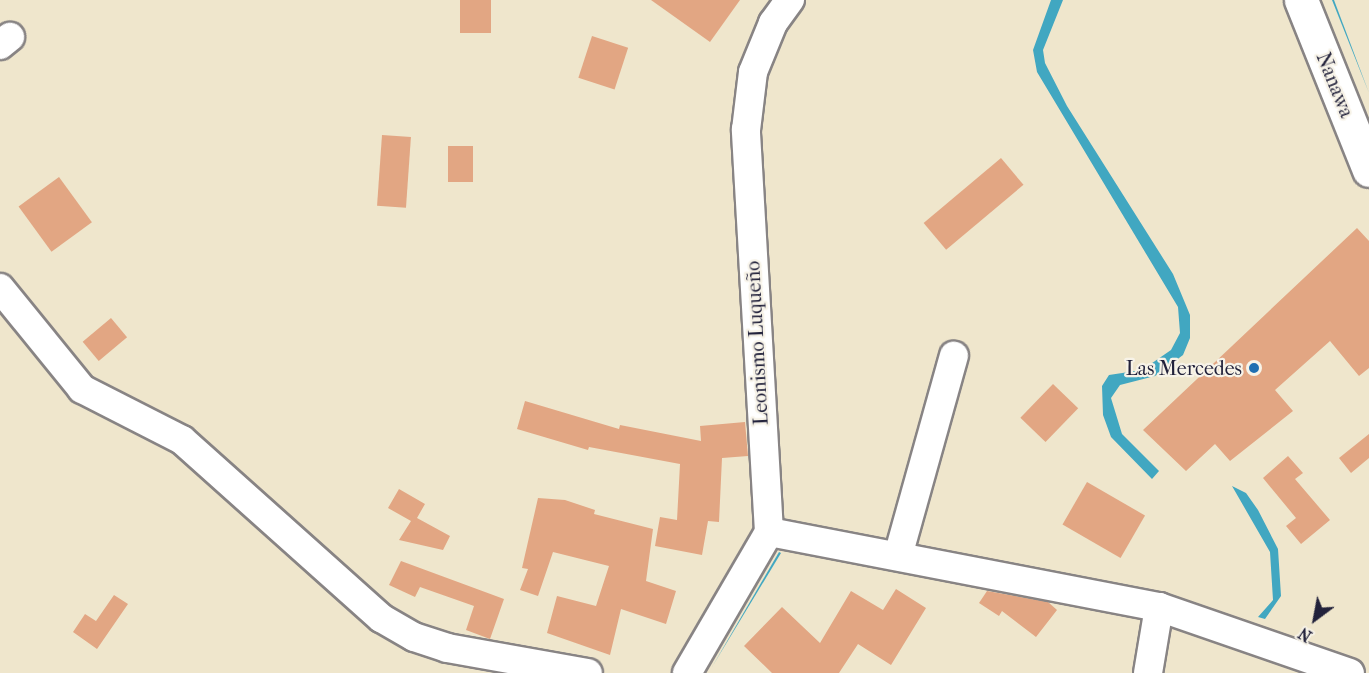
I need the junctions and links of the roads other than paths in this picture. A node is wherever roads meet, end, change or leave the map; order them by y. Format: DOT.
graph roads {
  1 [pos="790,0"];
  2 [pos="1301,0"];
  3 [pos="1318,0"];
  4 [pos="1369,127"];
  5 [pos="1369,170"];
  6 [pos="0,288"];
  7 [pos="954,356"];
  8 [pos="769,532"];
  9 [pos="898,555"];
  10 [pos="1159,607"];
  11 [pos="588,673"];
  12 [pos="687,673"];
  13 [pos="1148,673"];
  14 [pos="1350,673"];
  1 -- 8 [label="street, Leonismo Luqueño"];
  2 -- 5 [label="main road, Nanawa"];
  3 -- 4 [label="main road, Nanawa"];
  6 -- 11 [label="street"];
  7 -- 9 [label="street"];
  8 -- 9 [label="street"];
  8 -- 12 [label="street"];
  9 -- 10 [label="street"];
  10 -- 13 [label="street"];
  10 -- 14 [label="street"];
}
